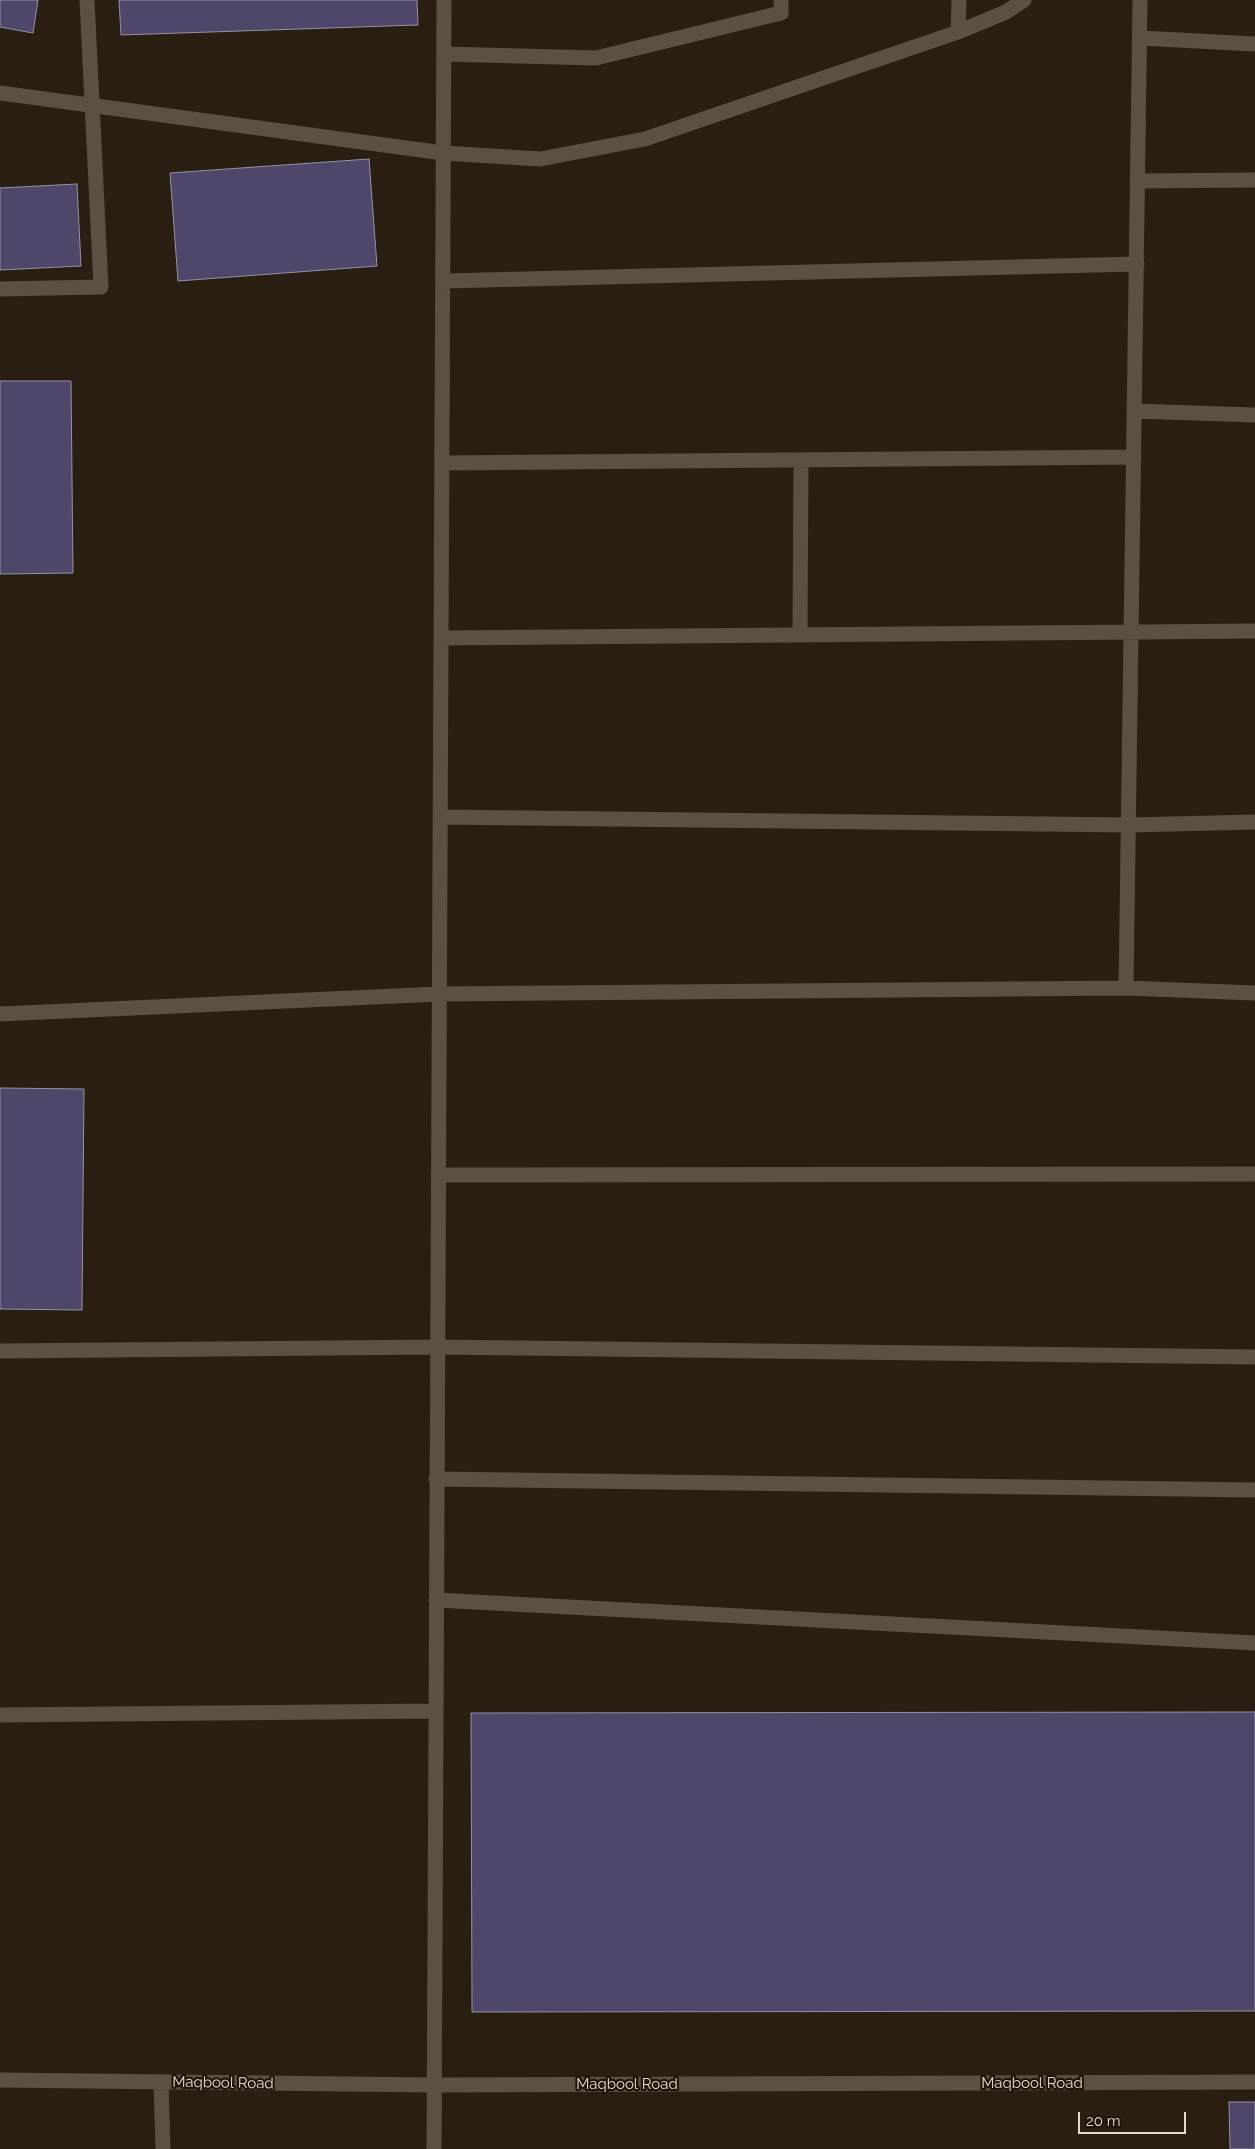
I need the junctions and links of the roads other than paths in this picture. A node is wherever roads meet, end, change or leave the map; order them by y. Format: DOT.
graph roads {
  1 [pos="87,0"];
  2 [pos="444,0"];
  3 [pos="781,0"];
  4 [pos="959,0"];
  5 [pos="1024,0"];
  6 [pos="1140,0"];
  7 [pos="958,32"];
  8 [pos="1140,38"];
  9 [pos="1255,44"];
  10 [pos="444,54"];
  11 [pos="0,92"];
  12 [pos="92,105"];
  13 [pos="443,153"];
  14 [pos="1255,180"];
  15 [pos="1138,181"];
  16 [pos="1137,264"];
  17 [pos="443,281"];
  18 [pos="0,289"];
  19 [pos="1134,411"];
  20 [pos="1255,415"];
  21 [pos="1134,457"];
  22 [pos="801,461"];
  23 [pos="442,464"];
  24 [pos="1132,631"];
  25 [pos="1255,631"];
  26 [pos="800,634"];
  27 [pos="441,638"];
  28 [pos="440,817"];
  29 [pos="1255,822"];
  30 [pos="1129,824"];
  31 [pos="1126,988"];
  32 [pos="1255,993"];
  33 [pos="439,994"];
  34 [pos="0,1014"];
  35 [pos="1255,1174"];
  36 [pos="438,1175"];
  37 [pos="437,1347"];
  38 [pos="0,1351"];
  39 [pos="1255,1358"];
  40 [pos="436,1480"];
  41 [pos="1255,1490"];
  42 [pos="436,1600"];
  43 [pos="1255,1643"];
  44 [pos="435,1711"];
  45 [pos="0,1715"];
  46 [pos="0,2080"];
  47 [pos="161,2082"];
  48 [pos="1255,2082"];
  49 [pos="433,2085"];
  50 [pos="163,2149"];
  51 [pos="434,2149"];
  1 -- 12 [label="street"];
  2 -- 10 [label="street"];
  3 -- 10 [label="street"];
  4 -- 7 [label="street"];
  5 -- 7 [label="street"];
  6 -- 8 [label="street"];
  7 -- 13 [label="street"];
  8 -- 9 [label="street"];
  8 -- 15 [label="street"];
  10 -- 13 [label="street"];
  11 -- 12 [label="street"];
  12 -- 13 [label="street"];
  12 -- 18 [label="street"];
  13 -- 17 [label="street"];
  14 -- 15 [label="street"];
  15 -- 16 [label="street"];
  16 -- 17 [label="street"];
  16 -- 19 [label="street"];
  17 -- 23 [label="street"];
  19 -- 20 [label="street"];
  19 -- 21 [label="street"];
  21 -- 22 [label="street"];
  21 -- 24 [label="street"];
  22 -- 23 [label="street"];
  22 -- 26 [label="street"];
  23 -- 27 [label="street"];
  24 -- 25 [label="street"];
  24 -- 26 [label="street"];
  24 -- 30 [label="street"];
  26 -- 27 [label="street"];
  27 -- 28 [label="street"];
  28 -- 30 [label="street"];
  28 -- 33 [label="street"];
  29 -- 30 [label="street"];
  30 -- 31 [label="street"];
  31 -- 32 [label="street"];
  31 -- 33 [label="street"];
  33 -- 34 [label="street"];
  33 -- 36 [label="street"];
  35 -- 36 [label="street"];
  36 -- 37 [label="street"];
  37 -- 38 [label="street"];
  37 -- 39 [label="street"];
  37 -- 40 [label="street"];
  40 -- 41 [label="street"];
  40 -- 42 [label="street"];
  42 -- 43 [label="street"];
  42 -- 44 [label="street"];
  44 -- 45 [label="street"];
  44 -- 49 [label="street"];
  46 -- 47 [label="street, Maqbool Road"];
  47 -- 49 [label="street, Maqbool Road"];
  47 -- 50 [label="street"];
  48 -- 49 [label="street, Maqbool Road"];
  49 -- 51 [label="street"];
}
